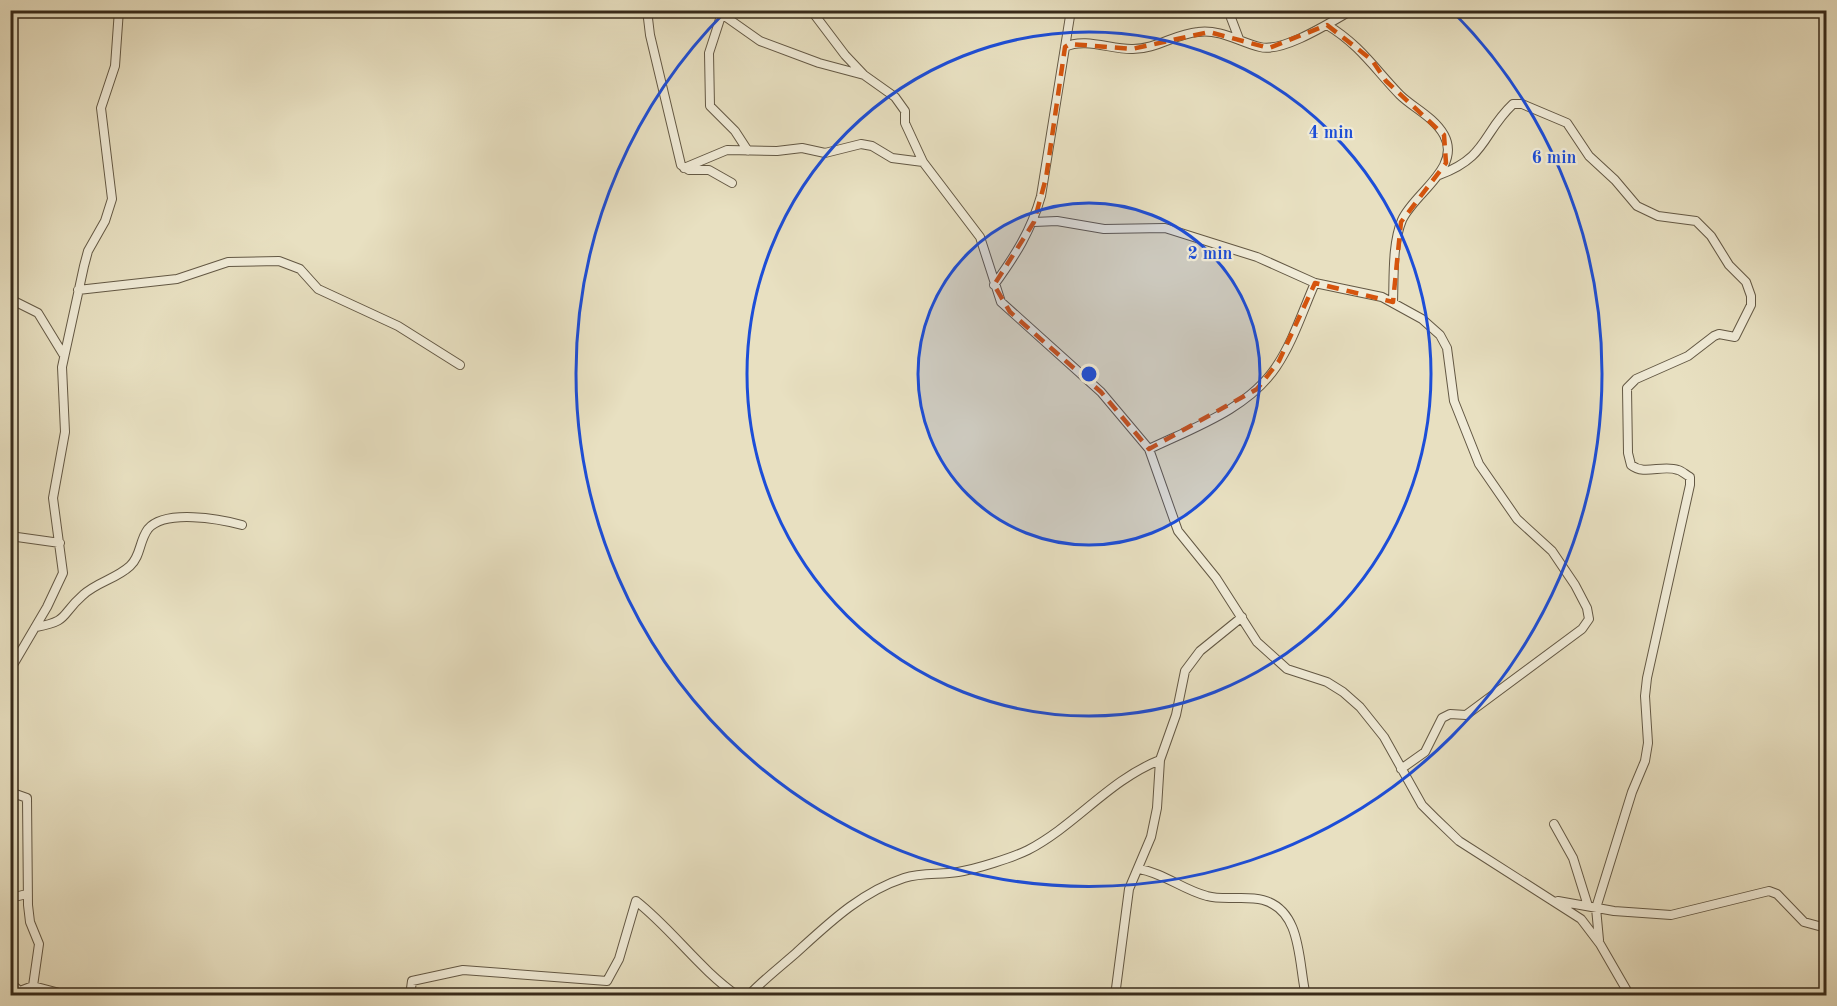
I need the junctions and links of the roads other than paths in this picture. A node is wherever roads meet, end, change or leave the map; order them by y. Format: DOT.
graph roads {
  1 [pos="119,10"];
  2 [pos="647,10"];
  3 [pos="811,10"];
  4 [pos="1071,10"];
  5 [pos="1228,10"];
  6 [pos="1352,10"];
  7 [pos="719,12"];
  8 [pos="1327,25"];
  9 [pos="1239,39"];
  10 [pos="1065,47"];
  11 [pos="864,75"];
  12 [pos="748,151"];
  13 [pos="923,162"];
  14 [pos="684,168"];
  15 [pos="1439,175"];
  16 [pos="732,183"];
  17 [pos="1034,222"];
  18 [pos="1315,283"];
  19 [pos="994,285"];
  20 [pos="78,290"];
  21 [pos="10,299"];
  22 [pos="1393,302"];
  23 [pos="63,354"];
  24 [pos="460,365"];
  25 [pos="1149,449"];
  26 [pos="242,525"];
  27 [pos="10,536"];
  28 [pos="60,543"];
  29 [pos="1242,617"];
  30 [pos="36,627"];
  31 [pos="10,670"];
  32 [pos="1160,760"];
  33 [pos="1401,769"];
  34 [pos="10,792"];
  35 [pos="1554,824"];
  36 [pos="1138,869"];
  37 [pos="27,894"];
  38 [pos="10,898"];
  39 [pos="1556,902"];
  40 [pos="1592,907"];
  41 [pos="1827,928"];
  42 [pos="1600,944"];
  43 [pos="10,983"];
  44 [pos="33,986"];
  45 [pos="23,993"];
  46 [pos="71,996"];
  47 [pos="410,996"];
  48 [pos="738,996"];
  49 [pos="748,996"];
  50 [pos="1116,996"];
  51 [pos="1306,996"];
  52 [pos="1630,996"];
  1 -- 20 [label="street"];
  2 -- 14 [label="street"];
  3 -- 11 [label="street"];
  4 -- 10 [label="street"];
  5 -- 9 [label="street"];
  6 -- 8 [label="street"];
  7 -- 11 [label="street"];
  7 -- 12 [label="street"];
  8 -- 9 [label="street"];
  8 -- 15 [label="street"];
  9 -- 10 [label="street"];
  10 -- 17 [label="street"];
  11 -- 13 [label="street"];
  12 -- 13 [label="street"];
  12 -- 14 [label="street"];
  13 -- 19 [label="street"];
  14 -- 16 [label="street"];
  15 -- 22 [label="street"];
  15 -- 40 [label="street"];
  17 -- 18 [label="street"];
  17 -- 19 [label="street"];
  18 -- 22 [label="street"];
  18 -- 25 [label="street"];
  19 -- 25 [label="street"];
  20 -- 23 [label="street"];
  20 -- 24 [label="street"];
  21 -- 23 [label="street"];
  22 -- 33 [label="street"];
  23 -- 28 [label="street"];
  25 -- 29 [label="street"];
  26 -- 30 [label="street"];
  27 -- 28 [label="street"];
  28 -- 30 [label="street"];
  29 -- 32 [label="street"];
  29 -- 33 [label="street"];
  30 -- 31 [label="street"];
  32 -- 36 [label="street"];
  32 -- 49 [label="street"];
  33 -- 39 [label="street"];
  34 -- 37 [label="street"];
  35 -- 40 [label="street"];
  36 -- 50 [label="street"];
  36 -- 51 [label="street"];
  37 -- 38 [label="street"];
  37 -- 44 [label="street"];
  39 -- 40 [label="street"];
  39 -- 42 [label="street"];
  40 -- 41 [label="street"];
  40 -- 42 [label="street"];
  42 -- 52 [label="street"];
  43 -- 45 [label="street"];
  44 -- 45 [label="street"];
  44 -- 46 [label="street"];
  47 -- 48 [label="street"];
}
